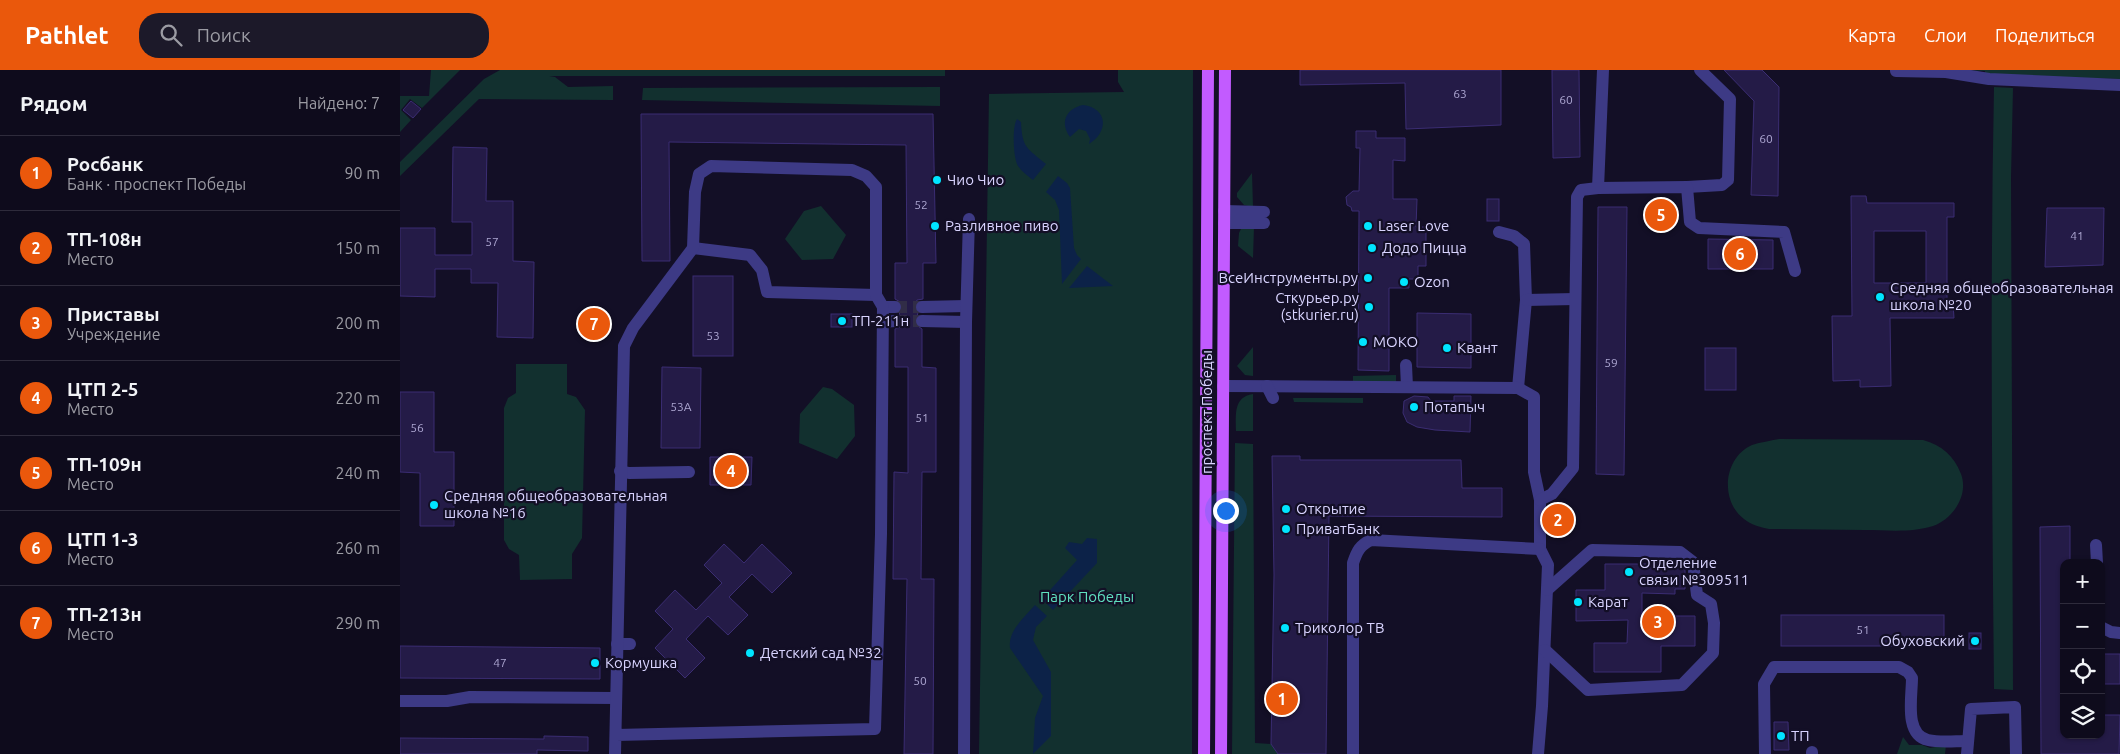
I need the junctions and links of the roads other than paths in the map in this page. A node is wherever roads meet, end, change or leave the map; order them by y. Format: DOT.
graph roads {
  1 [pos="1208,70"];
  2 [pos="1225,70"];
  3 [pos="1603,70"];
  4 [pos="1700,70"];
  5 [pos="1896,70"];
  6 [pos="1946,71"];
  7 [pos="2120,85"];
  8 [pos="1687,187"];
  9 [pos="1598,188"];
  10 [pos="1224,217"];
  11 [pos="1264,217"];
  12 [pos="969,220"];
  13 [pos="1499,232"];
  14 [pos="693,248"];
  15 [pos="1795,271"];
  16 [pos="876,295"];
  17 [pos="1575,299"];
  18 [pos="1526,300"];
  19 [pos="966,306"];
  20 [pos="922,307"];
  21 [pos="922,321"];
  22 [pos="966,322"];
  23 [pos="1406,365"];
  24 [pos="1223,386"];
  25 [pos="1267,386"];
  26 [pos="1407,387"];
  27 [pos="1518,388"];
  28 [pos="1273,398"];
  29 [pos="620,471"];
  30 [pos="688,472"];
  31 [pos="1540,500"];
  32 [pos="2096,545"];
  33 [pos="1540,549"];
  34 [pos="2097,559"];
  35 [pos="1547,590"];
  36 [pos="2105,629"];
  37 [pos="2120,633"];
  38 [pos="1545,650"];
  39 [pos="615,698"];
  40 [pos="400,701"];
  41 [pos="616,735"];
  42 [pos="1967,748"];
  43 [pos="615,754"];
  44 [pos="964,754"];
  45 [pos="1204,754"];
  46 [pos="1221,754"];
  47 [pos="1353,754"];
  48 [pos="1538,754"];
  49 [pos="1765,754"];
  50 [pos="2016,754"];
  1 -- 45 [label="main road, проспект Победы"];
  2 -- 10 [label="main road, проспект Победы"];
  3 -- 9 [label="lane"];
  4 -- 8 [label="lane"];
  5 -- 6 [label="lane"];
  6 -- 7 [label="lane"];
  8 -- 9 [label="lane"];
  8 -- 15 [label="lane"];
  9 -- 17 [label="lane"];
  10 -- 11 [label="lane"];
  10 -- 24 [label="main road, проспект Победы"];
  12 -- 19 [label="lane"];
  13 -- 18 [label="lane"];
  14 -- 16 [label="lane"];
  14 -- 16 [label="lane"];
  14 -- 29 [label="lane"];
  16 -- 41 [label="lane"];
  17 -- 18 [label="lane"];
  17 -- 31 [label="lane"];
  18 -- 27 [label="lane"];
  19 -- 20 [label="lane"];
  19 -- 22 [label="lane"];
  21 -- 22 [label="lane"];
  22 -- 44 [label="lane"];
  23 -- 26 [label="lane"];
  24 -- 25 [label="lane"];
  24 -- 46 [label="main road, проспект Победы"];
  25 -- 26 [label="lane"];
  25 -- 28 [label="lane"];
  26 -- 27 [label="lane"];
  27 -- 31 [label="lane"];
  29 -- 30 [label="lane"];
  29 -- 39 [label="lane"];
  31 -- 33 [label="lane"];
  32 -- 34 [label="lane"];
  33 -- 35 [label="lane"];
  33 -- 47 [label="lane"];
  35 -- 38 [label="lane"];
  35 -- 38 [label="lane"];
  36 -- 37 [label="lane"];
  38 -- 48 [label="lane"];
  39 -- 40 [label="lane"];
  39 -- 41 [label="lane"];
  41 -- 43 [label="lane"];
  42 -- 49 [label="lane"];
  42 -- 50 [label="lane"];
}
